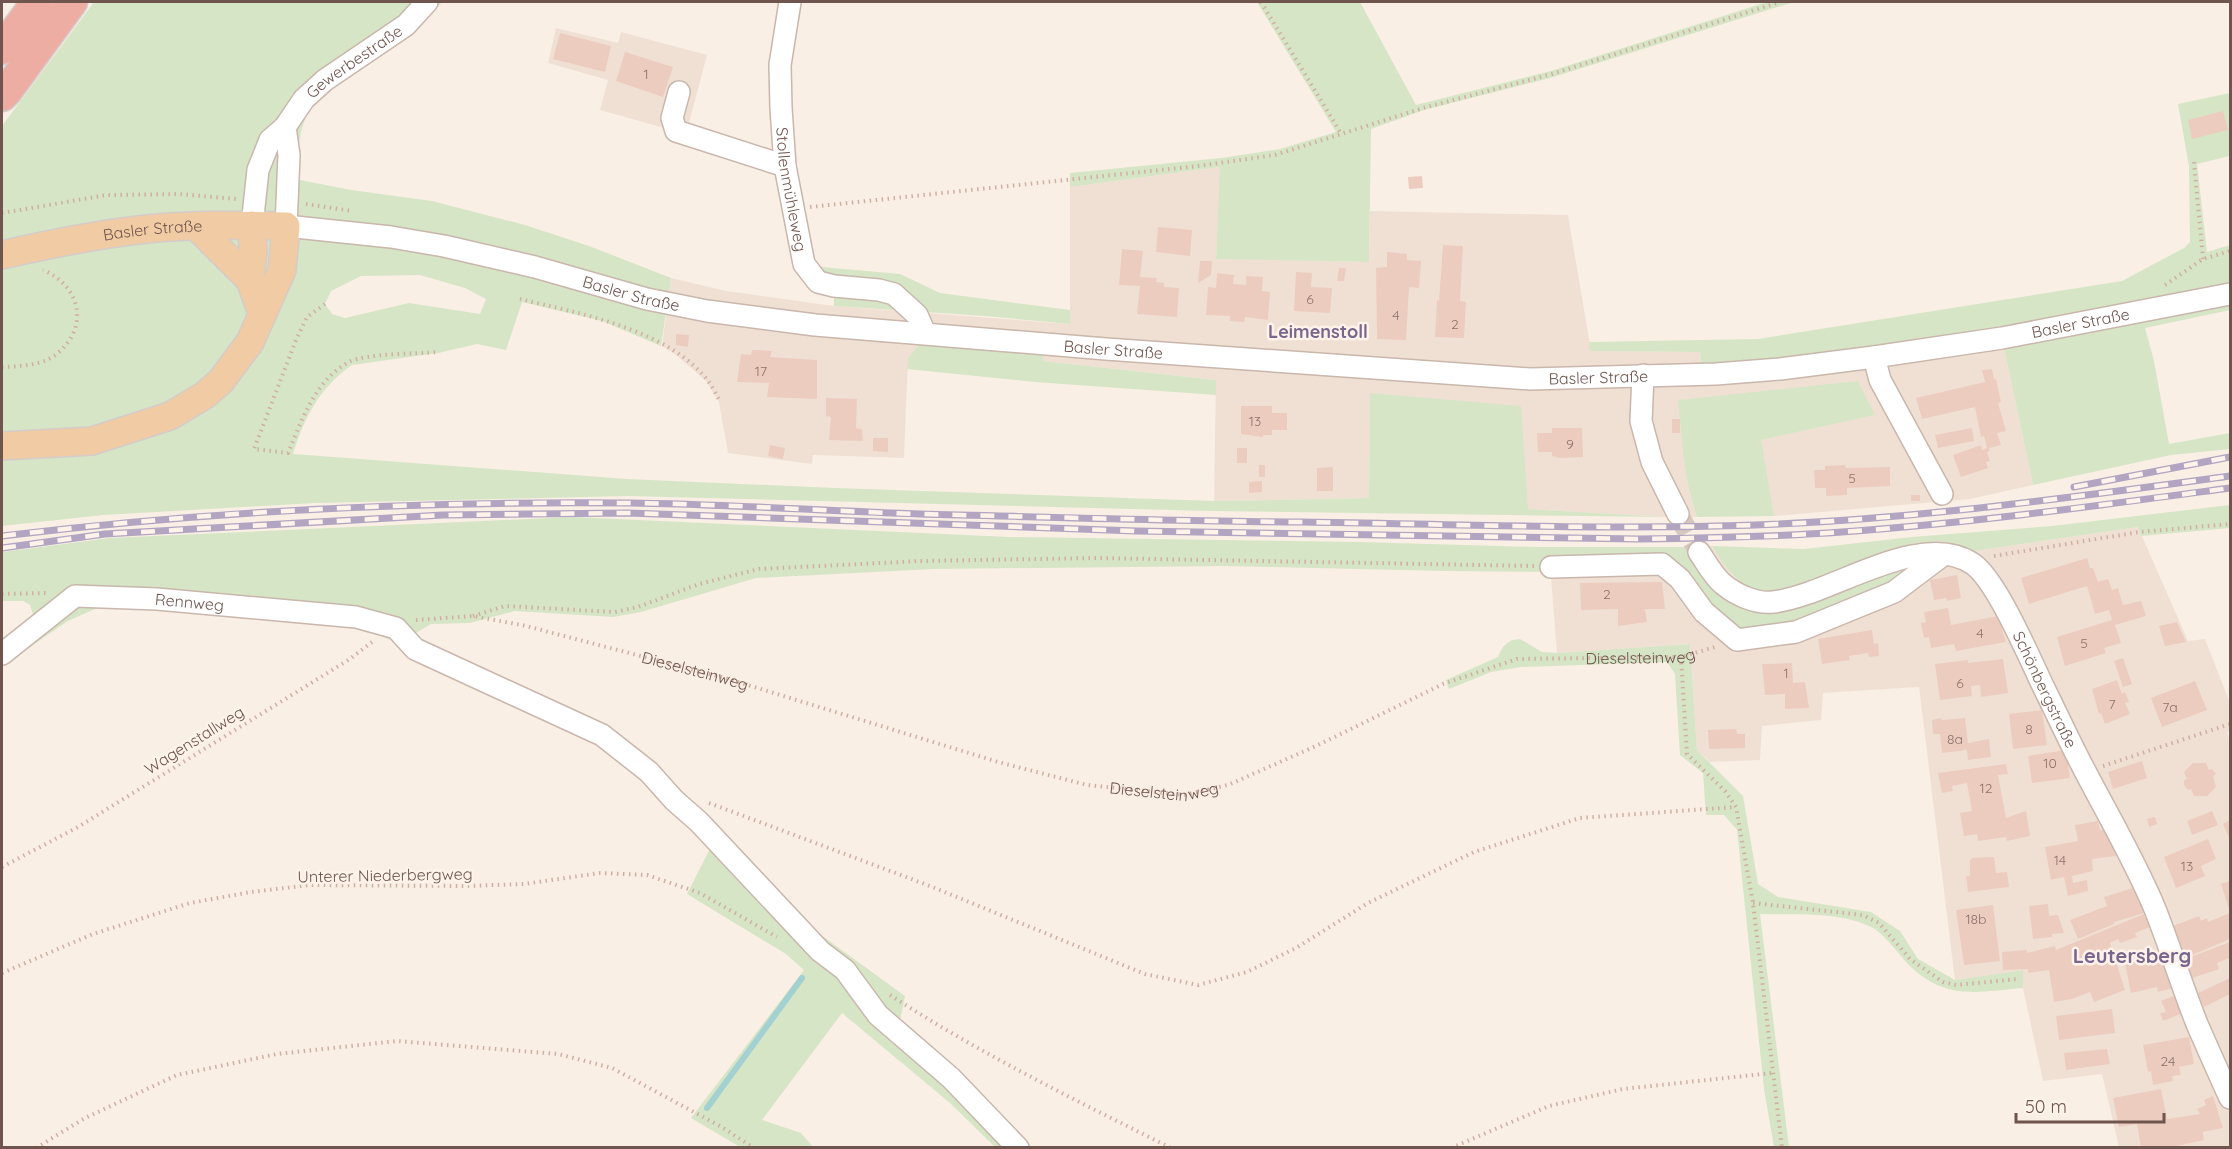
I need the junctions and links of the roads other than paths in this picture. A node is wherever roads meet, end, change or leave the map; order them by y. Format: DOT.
graph roads {
  1 [pos="37,2"];
  2 [pos="72,2"];
  3 [pos="427,2"];
  4 [pos="790,2"];
  5 [pos="6,47"];
  6 [pos="679,92"];
  7 [pos="2,96"];
  8 [pos="285,127"];
  9 [pos="786,166"];
  10 [pos="253,213"];
  11 [pos="196,226"];
  12 [pos="286,226"];
  13 [pos="2,255"];
  14 [pos="250,280"];
  15 [pos="2230,294"];
  16 [pos="262,313"];
  17 [pos="925,333"];
  18 [pos="1874,357"];
  19 [pos="1643,375"];
  20 [pos="2,446"];
  21 [pos="1942,494"];
  22 [pos="1678,514"];
  23 [pos="1699,552"];
  24 [pos="1943,555"];
  25 [pos="1551,567"];
  26 [pos="2,654"];
  27 [pos="2230,1098"];
  28 [pos="1018,1148"];
  1 -- 5 [label="highway"];
  2 -- 7 [label="highway"];
  3 -- 8 [label="street, Gewerbestraße"];
  4 -- 9 [label="street, Stollenmühleweg"];
  6 -- 9 [label="street"];
  8 -- 10 [label="street, Gewerbestraße"];
  8 -- 12 [label="street"];
  9 -- 17 [label="street, Stollenmühleweg"];
  10 -- 11 [label="main road, Basler Straße"];
  10 -- 12 [label="main road, Basler Straße"];
  10 -- 14 [label="main road"];
  11 -- 13 [label="main road, Basler Straße"];
  11 -- 14 [label="main road"];
  12 -- 16 [label="main road"];
  12 -- 17 [label="street, Basler Straße"];
  14 -- 16 [label="main road"];
  15 -- 18 [label="street, Basler Straße"];
  16 -- 20 [label="main road"];
  17 -- 19 [label="street, Basler Straße"];
  18 -- 19 [label="street, Basler Straße"];
  18 -- 21 [label="street"];
  19 -- 22 [label="street"];
  23 -- 24 [label="street"];
  24 -- 25 [label="street"];
  24 -- 27 [label="street, Schönbergstraße"];
  26 -- 28 [label="street, Rennweg"];
}
